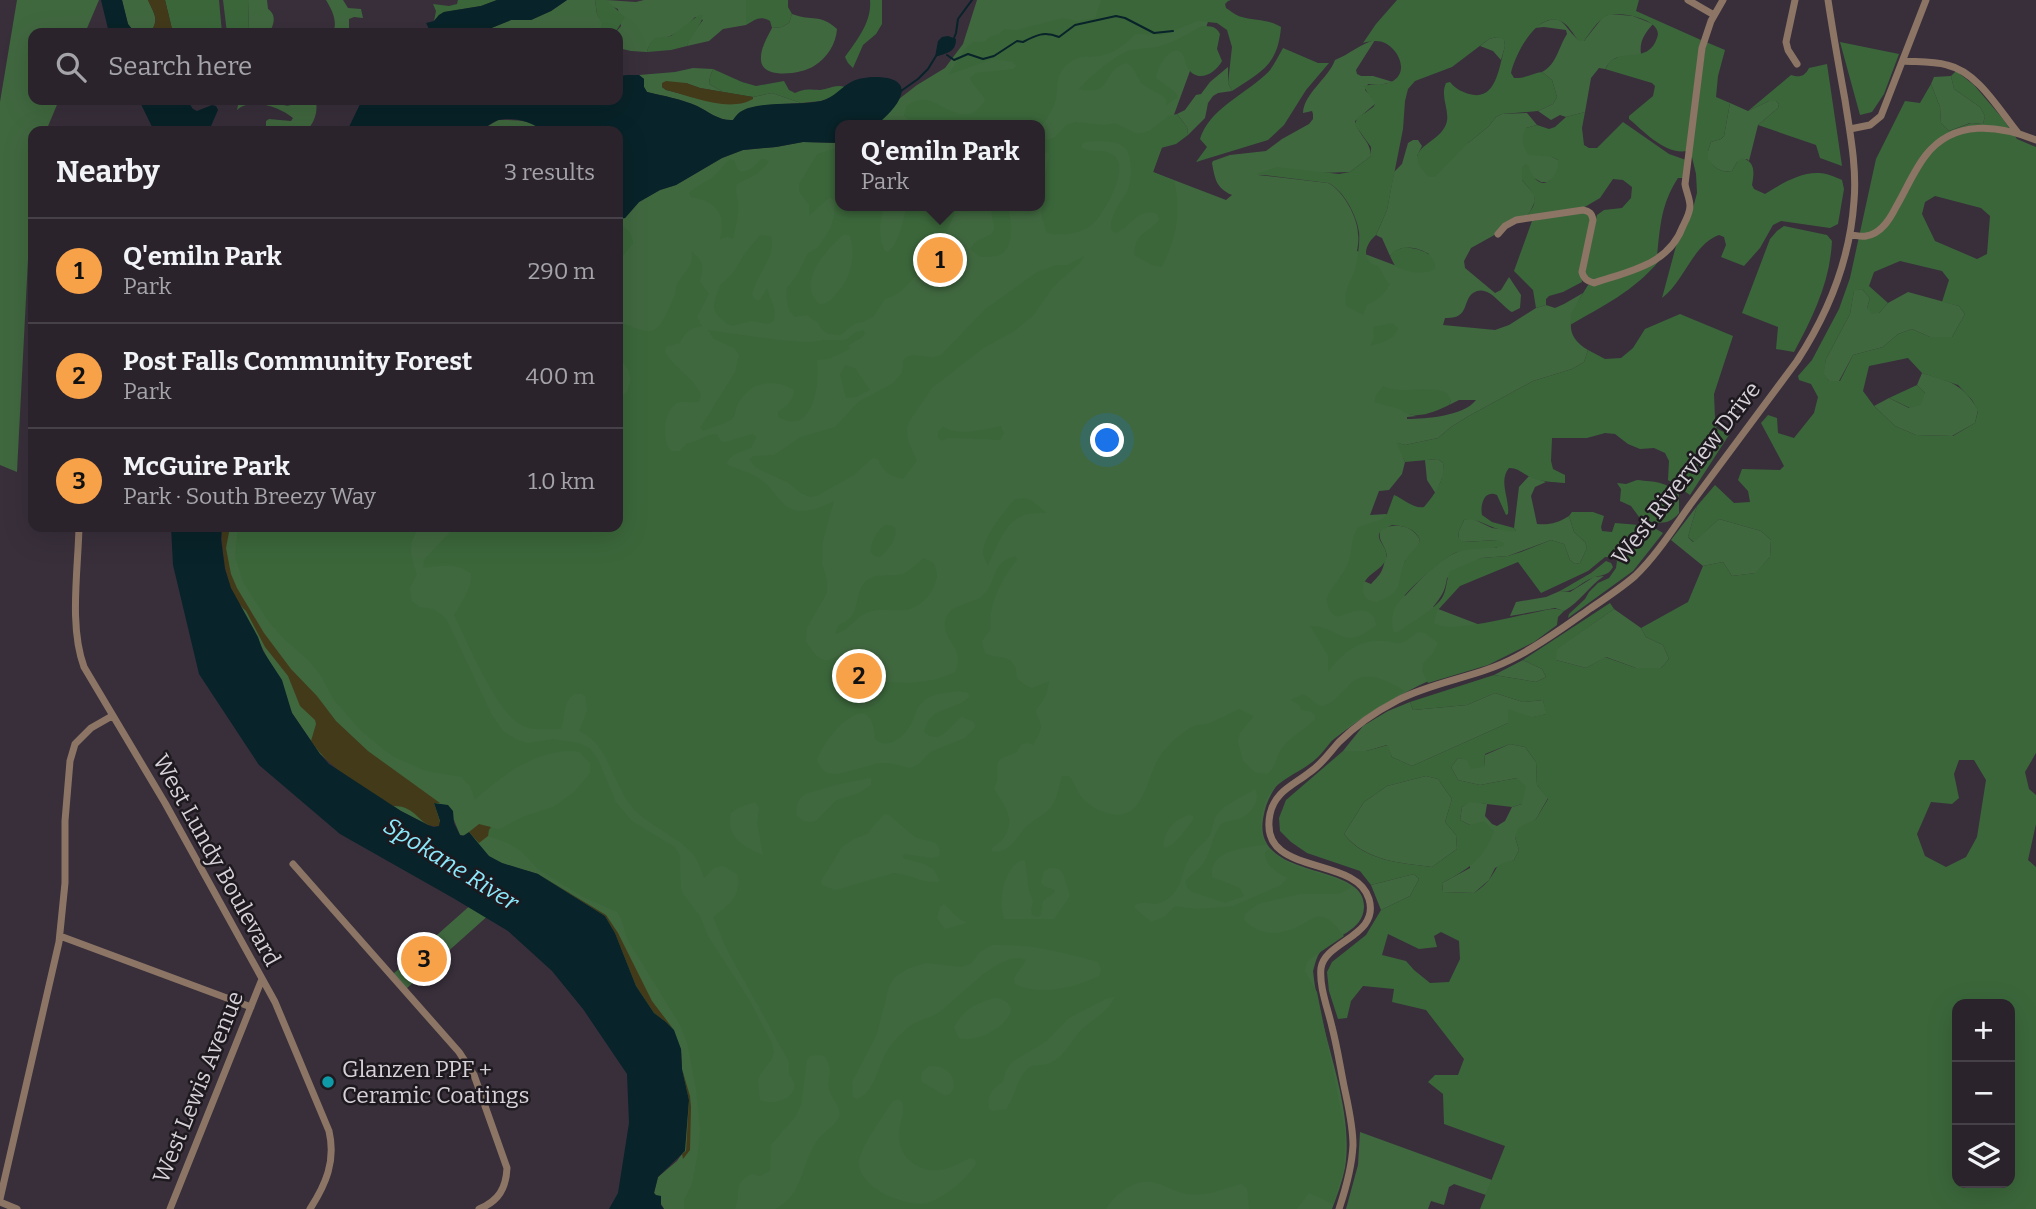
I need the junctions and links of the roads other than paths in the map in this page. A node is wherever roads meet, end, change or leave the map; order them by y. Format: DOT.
graph roads {
  1 [pos="1688,0"];
  2 [pos="1723,0"];
  3 [pos="1795,0"];
  4 [pos="1828,0"];
  5 [pos="1926,0"];
  6 [pos="1714,15"];
  7 [pos="1903,61"];
  8 [pos="1797,64"];
  9 [pos="1850,129"];
  10 [pos="2018,133"];
  11 [pos="2036,140"];
  12 [pos="1498,234"];
  13 [pos="1850,235"];
  14 [pos="79,532"];
  15 [pos="112,716"];
  16 [pos="293,864"];
  17 [pos="60,936"];
  18 [pos="262,979"];
  19 [pos="251,1007"];
  20 [pos="0,1201"];
  21 [pos="17,1209"];
  22 [pos="170,1209"];
  23 [pos="310,1209"];
  24 [pos="480,1209"];
  25 [pos="1339,1209"];
  1 -- 6 [label="street"];
  2 -- 6 [label="street"];
  3 -- 8 [label="street"];
  4 -- 9 [label="street, West Riverview Drive"];
  5 -- 7 [label="street"];
  6 -- 12 [label="street"];
  7 -- 9 [label="street"];
  7 -- 10 [label="street"];
  9 -- 13 [label="street, West Riverview Drive"];
  10 -- 11 [label="street"];
  10 -- 13 [label="street"];
  13 -- 25 [label="street, West Riverview Drive"];
  14 -- 15 [label="street, West Lundy Boulevard"];
  15 -- 17 [label="street"];
  15 -- 18 [label="street, West Lundy Boulevard"];
  16 -- 24 [label="street"];
  17 -- 19 [label="street"];
  17 -- 20 [label="street"];
  18 -- 19 [label="street, West Lewis Avenue"];
  18 -- 23 [label="street, West Lundy Boulevard"];
  19 -- 22 [label="street, West Lewis Avenue"];
  20 -- 21 [label="street"];
}
